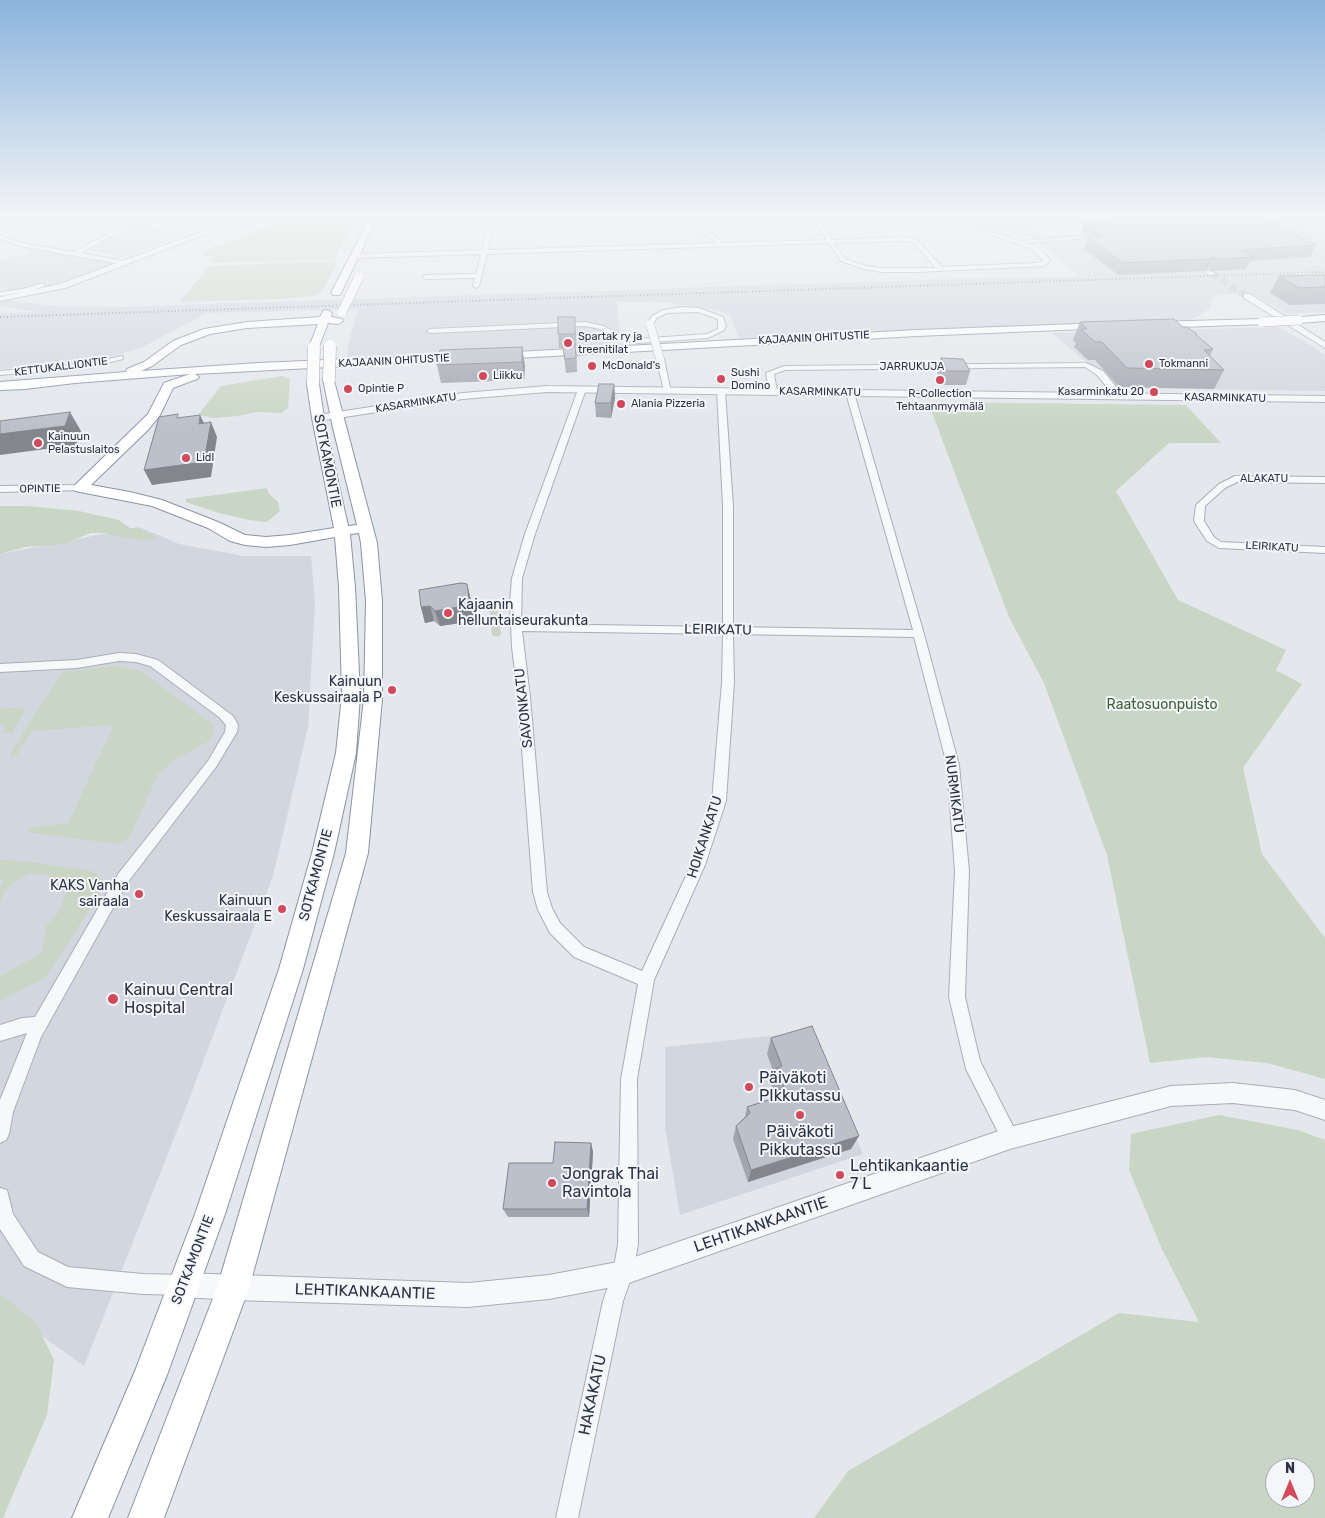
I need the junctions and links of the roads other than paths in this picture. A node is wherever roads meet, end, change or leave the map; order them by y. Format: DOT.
graph roads {
  1 [pos="34,288"];
  2 [pos="53,288"];
  3 [pos="338,288"];
  4 [pos="353,288"];
  5 [pos="0,294"];
  6 [pos="1247,296"];
  7 [pos="0,299"];
  8 [pos="340,317"];
  9 [pos="1325,318"];
  10 [pos="324,319"];
  11 [pos="1137,325"];
  12 [pos="1118,326"];
  13 [pos="430,331"];
  14 [pos="1325,346"];
  15 [pos="121,358"];
  16 [pos="218,370"];
  17 [pos="0,373"];
  18 [pos="118,378"];
  19 [pos="321,382"];
  20 [pos="0,386"];
  21 [pos="167,388"];
  22 [pos="582,389"];
  23 [pos="668,390"];
  24 [pos="721,391"];
  25 [pos="773,392"];
  26 [pos="850,393"];
  27 [pos="1120,397"];
  28 [pos="1325,399"];
  29 [pos="327,417"];
  30 [pos="1325,480"];
  31 [pos="80,488"];
  32 [pos="0,489"];
  33 [pos="364,522"];
  34 [pos="341,526"];
  35 [pos="1219,545"];
  36 [pos="1325,550"];
  37 [pos="517,627"];
  38 [pos="728,630"];
  39 [pos="919,634"];
  40 [pos="0,668"];
  41 [pos="646,980"];
  42 [pos="40,1024"];
  43 [pos="0,1033"];
  44 [pos="1325,1110"];
  45 [pos="0,1134"];
  46 [pos="1010,1138"];
  47 [pos="0,1197"];
  48 [pos="623,1273"];
  49 [pos="184,1285"];
  50 [pos="233,1288"];
  51 [pos="90,1518"];
  52 [pos="146,1518"];
  53 [pos="567,1518"];
  1 -- 5 [label="street"];
  2 -- 7 [label="street"];
  3 -- 10 [label="highway, SOTKAMONTIE"];
  4 -- 8 [label="highway, SOTKAMONTIE, bridge"];
  6 -- 14 [label="street"];
  8 -- 10 [label="highway"];
  8 -- 19 [label="highway, SOTKAMONTIE, bridge"];
  9 -- 11 [label="highway, bridge"];
  10 -- 16 [label="highway"];
  10 -- 18 [label="highway"];
  10 -- 19 [label="highway, SOTKAMONTIE, bridge"];
  12 -- 16 [label="highway, KAJAANIN OHITUSTIE"];
  13 -- 23 [label="street, bridge"];
  15 -- 17 [label="street, KETTUKALLIONTIE"];
  16 -- 18 [label="highway, KAJAANIN OHITUSTIE"];
  16 -- 21 [label="highway"];
  18 -- 20 [label="highway, KAJAANIN OHITUSTIE"];
  18 -- 21 [label="highway"];
  19 -- 29 [label="highway, SOTKAMONTIE"];
  21 -- 31 [label="highway"];
  22 -- 23 [label="street, KASARMINKATU"];
  22 -- 29 [label="street, KASARMINKATU"];
  22 -- 37 [label="street, SAVONKATU"];
  23 -- 24 [label="street, KASARMINKATU"];
  24 -- 25 [label="street, KASARMINKATU"];
  24 -- 38 [label="street, HOIKANKATU"];
  25 -- 26 [label="street, KASARMINKATU"];
  25 -- 27 [label="street, JARRUKUJA"];
  26 -- 27 [label="street, KASARMINKATU"];
  26 -- 39 [label="street, NURMIKATU"];
  27 -- 28 [label="street, KASARMINKATU"];
  29 -- 33 [label="highway, SOTKAMONTIE"];
  29 -- 34 [label="highway, SOTKAMONTIE"];
  30 -- 35 [label="street, ALAKATU"];
  31 -- 32 [label="street, OPINTIE"];
  31 -- 34 [label="highway"];
  33 -- 34 [label="highway"];
  33 -- 50 [label="highway, SOTKAMONTIE"];
  34 -- 49 [label="highway, SOTKAMONTIE"];
  35 -- 36 [label="street, LEIRIKATU"];
  37 -- 38 [label="street, LEIRIKATU"];
  37 -- 41 [label="street, SAVONKATU"];
  38 -- 39 [label="street, LEIRIKATU"];
  38 -- 41 [label="street, HOIKANKATU"];
  39 -- 46 [label="street, NURMIKATU"];
  40 -- 42 [label="street"];
  41 -- 48 [label="street, HOIKANKATU"];
  42 -- 43 [label="street"];
  42 -- 45 [label="street"];
  44 -- 46 [label="street, LEHTIKANKAANTIE"];
  46 -- 48 [label="street, LEHTIKANKAANTIE"];
  47 -- 49 [label="street"];
  48 -- 50 [label="street, LEHTIKANKAANTIE"];
  48 -- 53 [label="street, HAKAKATU"];
  49 -- 50 [label="street, LEHTIKANKAANTIE"];
  49 -- 51 [label="highway, SOTKAMONTIE"];
  50 -- 52 [label="highway, SOTKAMONTIE"];
}
